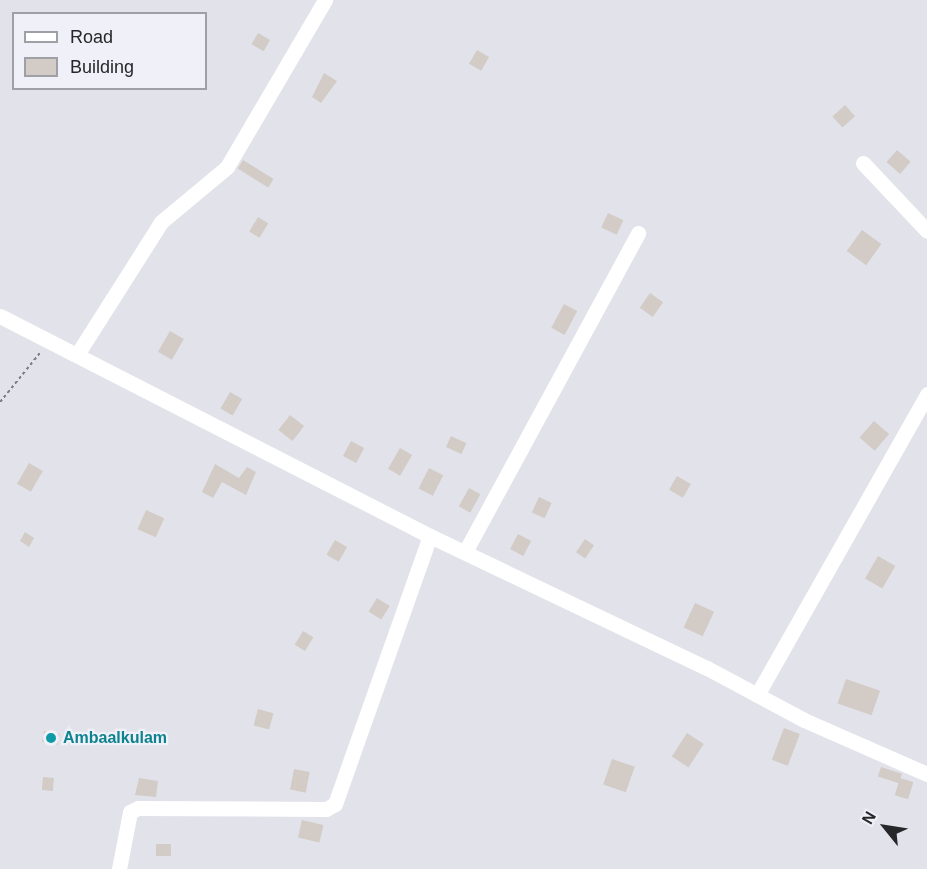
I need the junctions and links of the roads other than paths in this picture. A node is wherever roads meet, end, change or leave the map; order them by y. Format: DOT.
graph roads {
  1 [pos="326,0"];
  2 [pos="863,163"];
  3 [pos="927,231"];
  4 [pos="638,233"];
  5 [pos="0,316"];
  6 [pos="78,353"];
  7 [pos="927,394"];
  8 [pos="430,536"];
  9 [pos="465,552"];
  10 [pos="757,694"];
  11 [pos="927,774"];
  12 [pos="119,869"];
  1 -- 6 [label="street"];
  2 -- 3 [label="street"];
  4 -- 9 [label="street"];
  5 -- 6 [label="street"];
  6 -- 8 [label="street"];
  7 -- 10 [label="street"];
  8 -- 9 [label="street"];
  8 -- 12 [label="street"];
  9 -- 10 [label="street"];
  10 -- 11 [label="street"];
}
